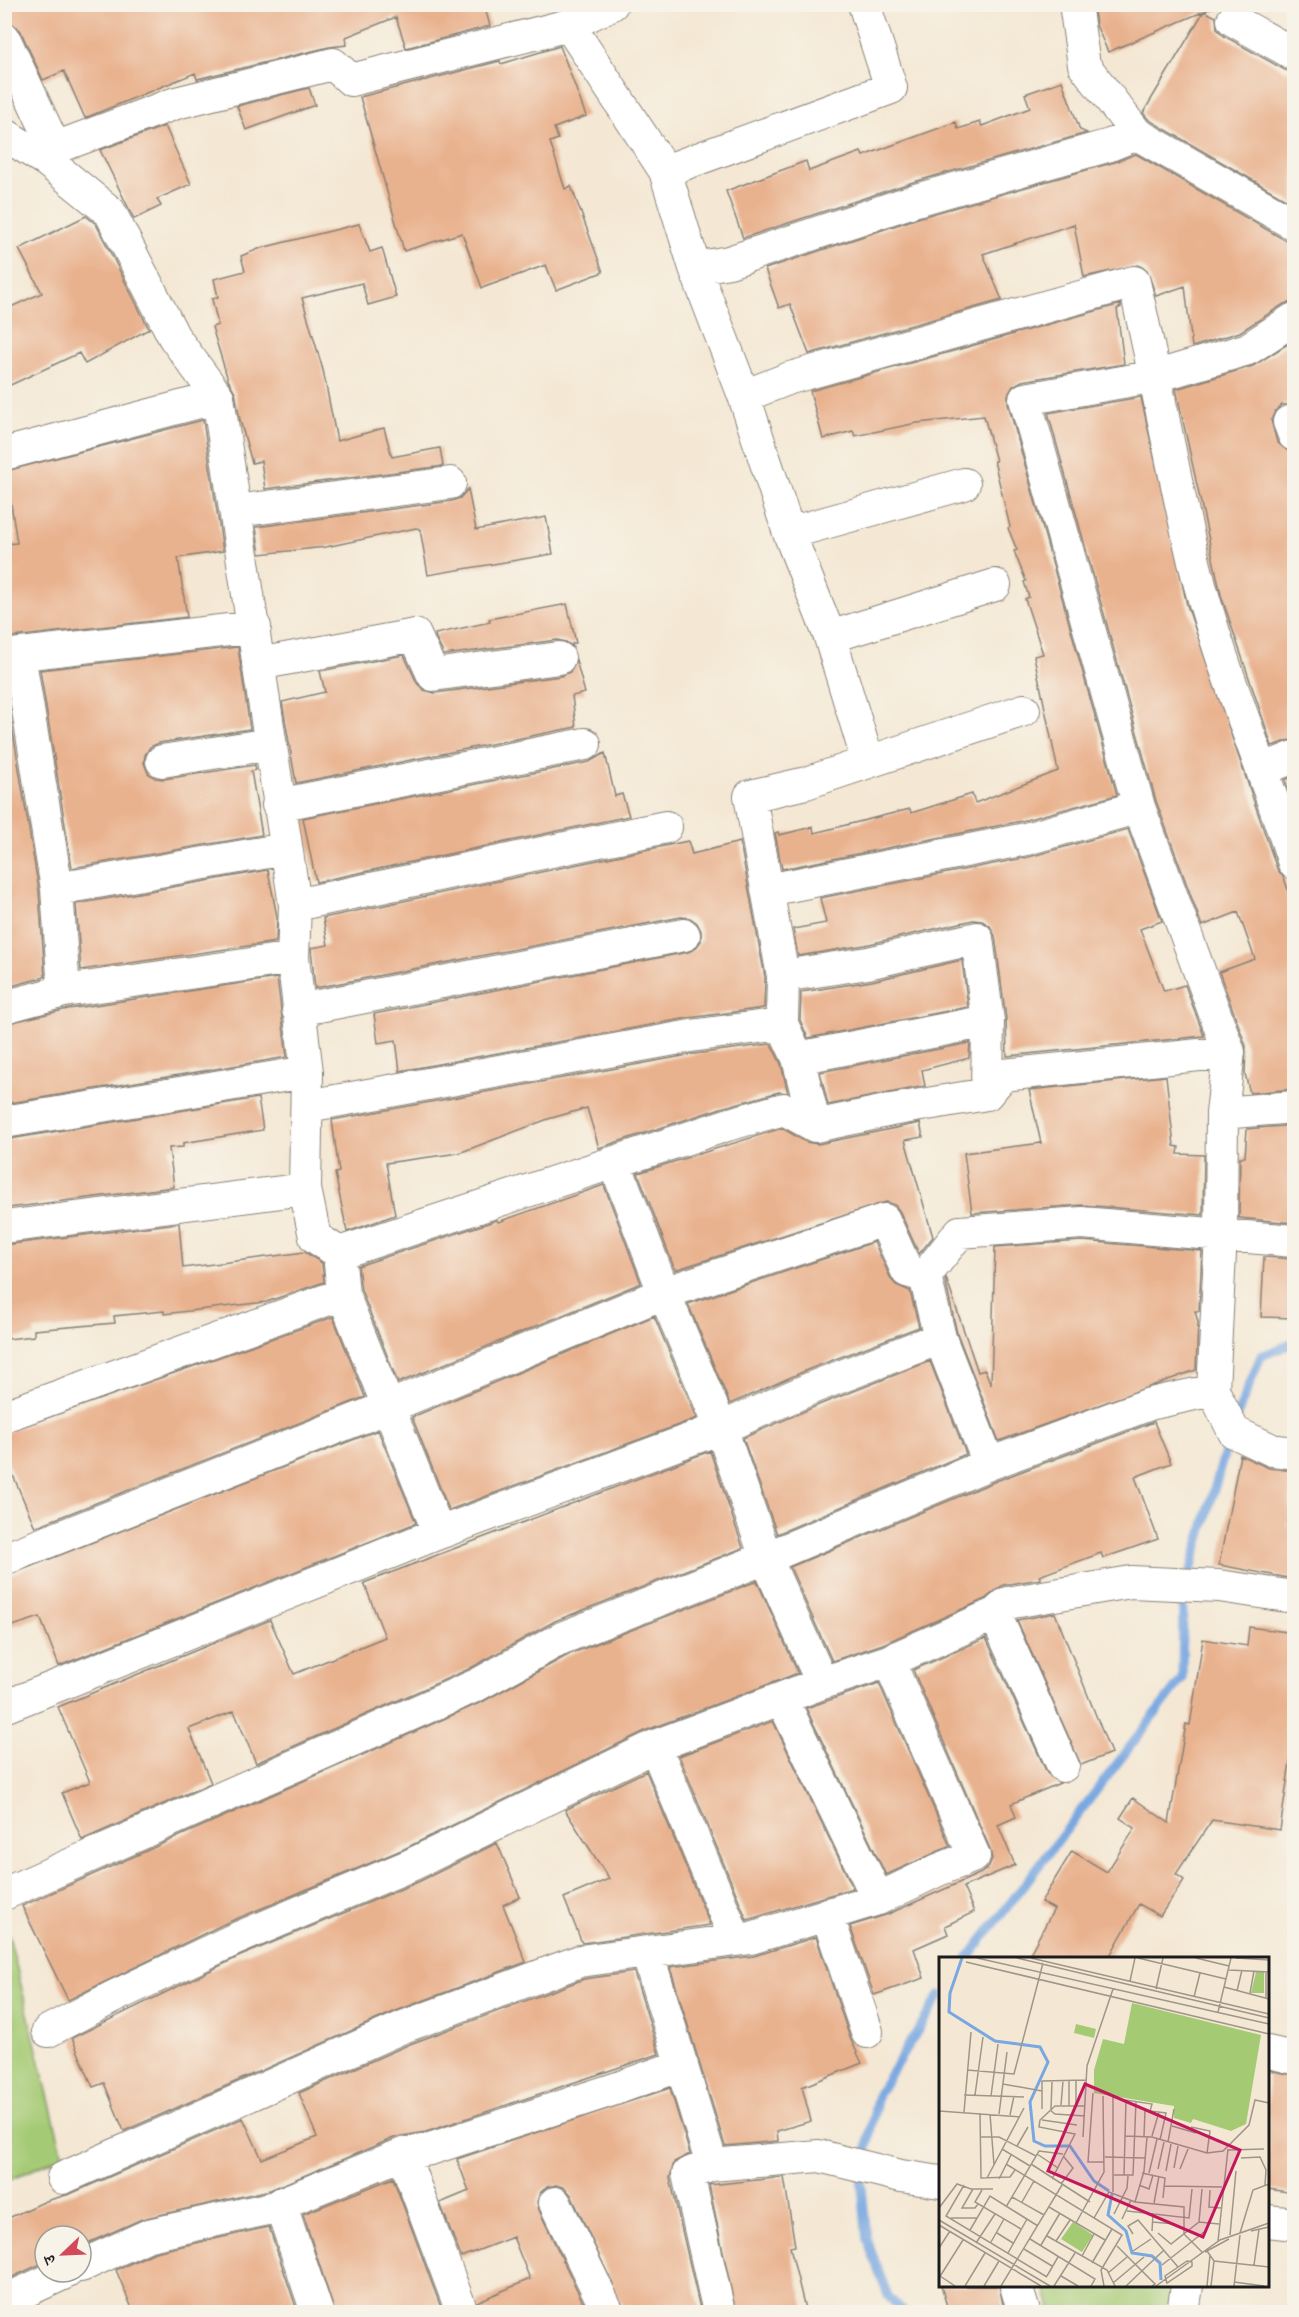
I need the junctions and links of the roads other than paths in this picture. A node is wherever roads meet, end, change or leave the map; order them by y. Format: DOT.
graph roads {
  1 [pos="612,4"];
  2 [pos="864,4"];
  3 [pos="1075,4"];
  4 [pos="1233,20"];
  5 [pos="569,25"];
  6 [pos="4,38"];
  7 [pos="1294,54"];
  8 [pos="4,134"];
  9 [pos="1137,134"];
  10 [pos="51,154"];
  11 [pos="665,171"];
  12 [pos="1294,224"];
  13 [pos="695,268"];
  14 [pos="1294,319"];
  15 [pos="1157,376"];
  16 [pos="744,396"];
  17 [pos="218,397"];
  18 [pos="4,454"];
  19 [pos="450,483"];
  20 [pos="963,484"];
  21 [pos="236,511"];
  22 [pos="789,533"];
  23 [pos="995,585"];
  24 [pos="255,627"];
  25 [pos="830,636"];
  26 [pos="12,655"];
  27 [pos="559,658"];
  28 [pos="258,664"];
  29 [pos="1024,710"];
  30 [pos="270,744"];
  31 [pos="585,744"];
  32 [pos="1294,757"];
  33 [pos="162,761"];
  34 [pos="868,762"];
  35 [pos="1264,769"];
  36 [pos="278,805"];
  37 [pos="1139,807"];
  38 [pos="666,827"];
  39 [pos="285,849"];
  40 [pos="1294,863"];
  41 [pos="57,889"];
  42 [pos="768,890"];
  43 [pos="295,904"];
  44 [pos="684,935"];
  45 [pos="293,958"];
  46 [pos="783,976"];
  47 [pos="64,991"];
  48 [pos="4,1007"];
  49 [pos="298,1010"];
  50 [pos="988,1021"];
  51 [pos="782,1024"];
  52 [pos="1229,1052"];
  53 [pos="798,1058"];
  54 [pos="307,1072"];
  55 [pos="987,1094"];
  56 [pos="308,1106"];
  57 [pos="1294,1107"];
  58 [pos="1222,1113"];
  59 [pos="4,1122"];
  60 [pos="815,1126"];
  61 [pos="615,1163"];
  62 [pos="305,1189"];
  63 [pos="4,1227"];
  64 [pos="1221,1234"];
  65 [pos="1294,1241"];
  66 [pos="339,1253"];
  67 [pos="925,1276"];
  68 [pos="664,1293"];
  69 [pos="344,1294"];
  70 [pos="940,1338"];
  71 [pos="1213,1390"];
  72 [pos="388,1407"];
  73 [pos="4,1416"];
  74 [pos="721,1428"];
  75 [pos="1294,1453"];
  76 [pos="989,1464"];
  77 [pos="439,1533"];
  78 [pos="766,1558"];
  79 [pos="4,1559"];
  80 [pos="1294,1597"];
  81 [pos="995,1614"];
  82 [pos="889,1661"];
  83 [pos="822,1683"];
  84 [pos="782,1699"];
  85 [pos="4,1707"];
  86 [pos="656,1746"];
  87 [pos="1063,1766"];
  88 [pos="4,1894"];
  89 [pos="878,1899"];
  90 [pos="827,1914"];
  91 [pos="735,1938"];
  92 [pos="647,1952"];
  93 [pos="48,2031"];
  94 [pos="867,2032"];
  95 [pos="1269,2052"];
  96 [pos="1294,2058"];
  97 [pos="682,2065"];
  98 [pos="403,2154"];
  99 [pos="711,2164"];
  100 [pos="63,2178"];
  101 [pos="939,2182"];
  102 [pos="555,2203"];
  103 [pos="281,2206"];
  104 [pos="1269,2221"];
  105 [pos="1294,2224"];
  106 [pos="93,2261"];
  107 [pos="41,2284"];
  108 [pos="1016,2287"];
  109 [pos="1188,2287"];
  110 [pos="4,2301"];
  111 [pos="317,2313"];
  112 [pos="462,2313"];
  113 [pos="608,2313"];
  114 [pos="718,2313"];
  115 [pos="1024,2313"];
  116 [pos="1183,2313"];
  1 -- 5 [label="street"];
  2 -- 11 [label="street"];
  3 -- 9 [label="street"];
  4 -- 7 [label="street"];
  5 -- 10 [label="street"];
  5 -- 11 [label="street"];
  6 -- 10 [label="street"];
  8 -- 10 [label="street"];
  9 -- 12 [label="street"];
  9 -- 13 [label="street"];
  10 -- 17 [label="street"];
  11 -- 13 [label="street"];
  13 -- 16 [label="street"];
  14 -- 15 [label="street"];
  15 -- 16 [label="street"];
  15 -- 35 [label="street"];
  15 -- 37 [label="street"];
  16 -- 22 [label="street"];
  17 -- 18 [label="street"];
  17 -- 21 [label="street"];
  19 -- 21 [label="street"];
  20 -- 22 [label="street"];
  21 -- 24 [label="street"];
  22 -- 25 [label="street"];
  23 -- 25 [label="street"];
  24 -- 26 [label="street"];
  24 -- 28 [label="street"];
  25 -- 34 [label="street"];
  26 -- 41 [label="street"];
  27 -- 28 [label="street"];
  28 -- 30 [label="street"];
  29 -- 34 [label="street"];
  30 -- 33 [label="street"];
  30 -- 36 [label="street"];
  31 -- 36 [label="street"];
  32 -- 35 [label="street"];
  34 -- 42 [label="street"];
  35 -- 40 [label="street"];
  36 -- 39 [label="street"];
  37 -- 42 [label="street"];
  37 -- 52 [label="street"];
  38 -- 43 [label="street"];
  39 -- 41 [label="street"];
  39 -- 43 [label="street"];
  41 -- 47 [label="street"];
  42 -- 46 [label="street"];
  43 -- 45 [label="street"];
  44 -- 49 [label="street"];
  45 -- 47 [label="street"];
  45 -- 49 [label="street"];
  46 -- 50 [label="street"];
  46 -- 51 [label="street"];
  47 -- 48 [label="street"];
  49 -- 54 [label="street"];
  50 -- 53 [label="street"];
  50 -- 55 [label="street"];
  51 -- 53 [label="street"];
  51 -- 56 [label="street"];
  52 -- 55 [label="street"];
  52 -- 58 [label="street"];
  53 -- 60 [label="street"];
  54 -- 56 [label="street"];
  54 -- 59 [label="street"];
  55 -- 60 [label="street"];
  56 -- 62 [label="street"];
  57 -- 58 [label="street"];
  58 -- 64 [label="street"];
  60 -- 61 [label="street"];
  61 -- 66 [label="street"];
  61 -- 68 [label="street"];
  62 -- 63 [label="street"];
  62 -- 66 [label="street"];
  64 -- 65 [label="street"];
  64 -- 67 [label="street"];
  64 -- 71 [label="street"];
  66 -- 69 [label="street"];
  67 -- 68 [label="street"];
  67 -- 70 [label="street"];
  68 -- 72 [label="street"];
  68 -- 74 [label="street"];
  69 -- 72 [label="street"];
  69 -- 73 [label="street"];
  70 -- 74 [label="street"];
  70 -- 76 [label="street"];
  71 -- 75 [label="street"];
  71 -- 76 [label="street"];
  72 -- 77 [label="street"];
  72 -- 79 [label="street"];
  74 -- 77 [label="street"];
  74 -- 78 [label="street"];
  76 -- 78 [label="street"];
  77 -- 85 [label="street"];
  78 -- 83 [label="street"];
  78 -- 88 [label="street"];
  80 -- 81 [label="street"];
  81 -- 82 [label="street"];
  81 -- 87 [label="street"];
  82 -- 83 [label="street"];
  82 -- 89 [label="street"];
  83 -- 84 [label="street"];
  84 -- 86 [label="street"];
  84 -- 89 [label="street"];
  86 -- 91 [label="street"];
  86 -- 93 [label="street"];
  89 -- 90 [label="street"];
  90 -- 91 [label="street"];
  90 -- 94 [label="street"];
  91 -- 92 [label="street"];
  92 -- 97 [label="street"];
  92 -- 100 [label="street"];
  95 -- 96 [label="street"];
  97 -- 98 [label="street"];
  97 -- 99 [label="street"];
  98 -- 103 [label="street"];
  98 -- 112 [label="street"];
  99 -- 101 [label="street"];
  99 -- 114 [label="street"];
  102 -- 113 [label="street"];
  103 -- 106 [label="street"];
  103 -- 111 [label="street"];
  104 -- 105 [label="street"];
  107 -- 110 [label="street"];
  108 -- 115 [label="street"];
  109 -- 116 [label="street"];
}
